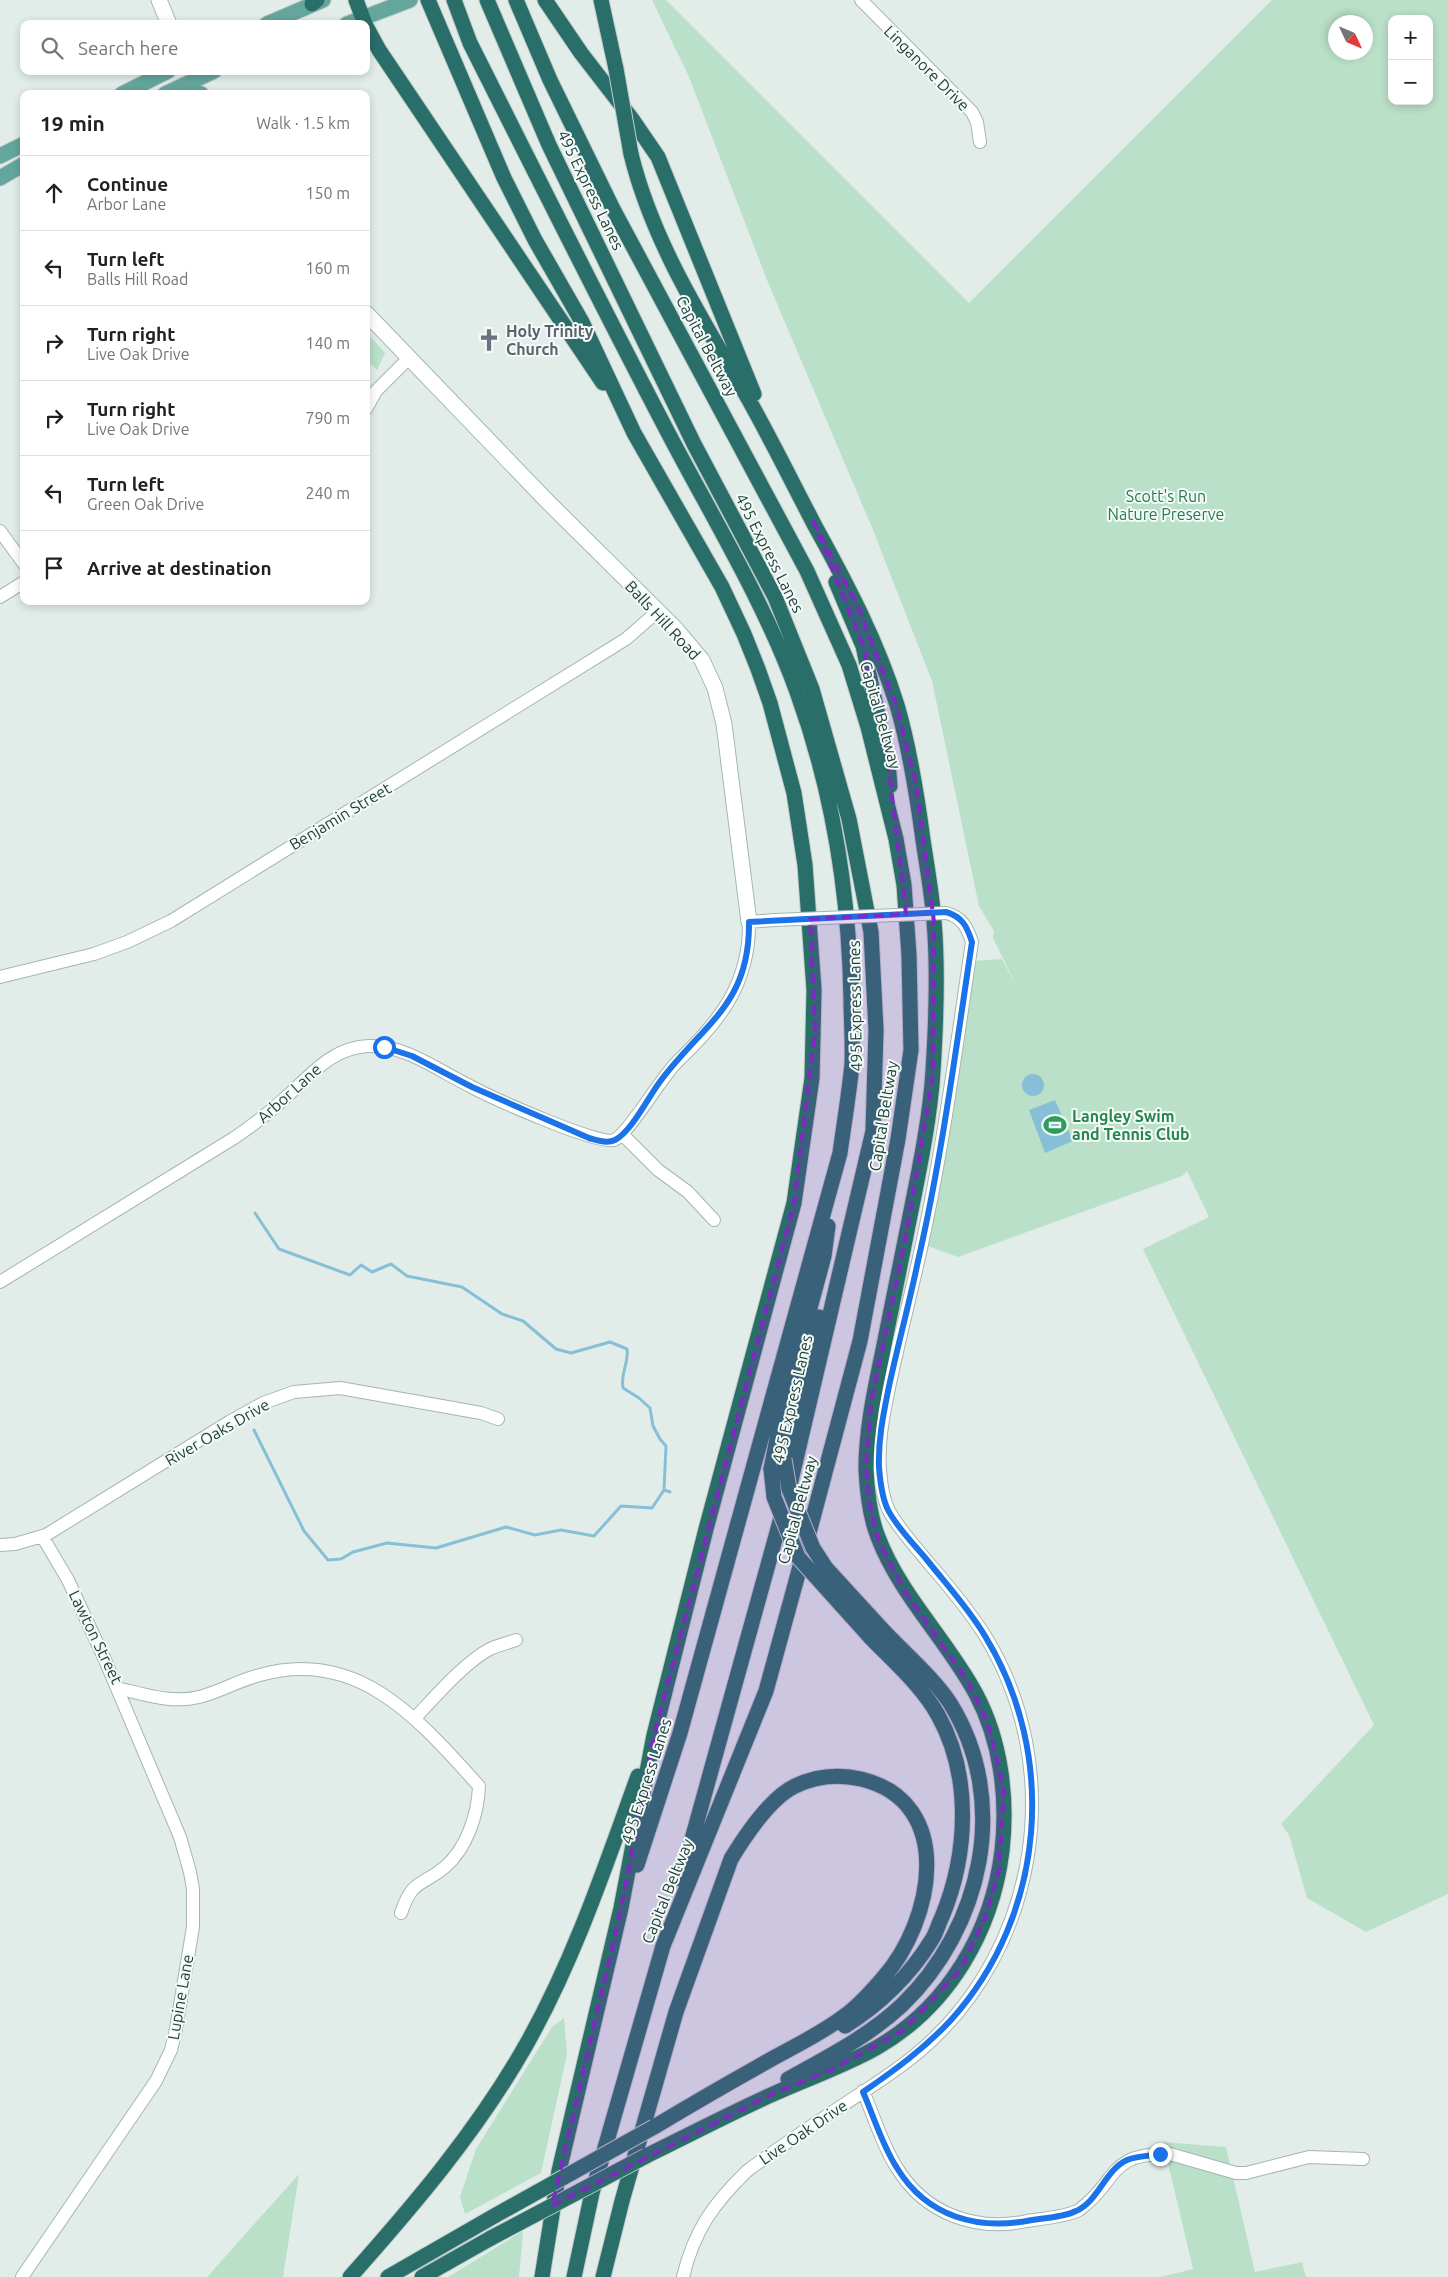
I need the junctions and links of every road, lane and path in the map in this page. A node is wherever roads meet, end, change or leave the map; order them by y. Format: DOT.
graph roads {
  1 [pos="159,0"];
  2 [pos="356,0"];
  3 [pos="410,0"];
  4 [pos="428,0"];
  5 [pos="454,0"];
  6 [pos="487,0"];
  7 [pos="516,0"];
  8 [pos="545,0"];
  9 [pos="601,0"];
  10 [pos="861,0"];
  11 [pos="317,1"];
  12 [pos="167,20"];
  13 [pos="277,20"];
  14 [pos="364,20"];
  15 [pos="370,20"];
  16 [pos="370,33"];
  17 [pos="370,44"];
  18 [pos="379,50"];
  19 [pos="160,75"];
  20 [pos="196,75"];
  21 [pos="130,90"];
  22 [pos="172,90"];
  23 [pos="205,90"];
  24 [pos="980,142"];
  25 [pos="20,146"];
  26 [pos="0,156"];
  27 [pos="20,166"];
  28 [pos="0,178"];
  29 [pos="370,317"];
  30 [pos="408,359"];
  31 [pos="370,402"];
  32 [pos="634,433"];
  33 [pos="774,442"];
  34 [pos="813,521"];
  35 [pos="0,531"];
  36 [pos="20,558"];
  37 [pos="20,584"];
  38 [pos="0,597"];
  39 [pos="658,611"];
  40 [pos="896,839"];
  41 [pos="749,922"];
  42 [pos="0,977"];
  43 [pos="873,1131"];
  44 [pos="623,1135"];
  45 [pos="840,1153"];
  46 [pos="714,1220"];
  47 [pos="0,1282"];
  48 [pos="498,1418"];
  49 [pos="788,1489"];
  50 [pos="42,1536"];
  51 [pos="0,1545"];
  52 [pos="875,1633"];
  53 [pos="516,1640"];
  54 [pos="117,1688"];
  55 [pos="415,1718"];
  56 [pos="654,1735"];
  57 [pos="621,1908"];
  58 [pos="401,1913"];
  59 [pos="663,1946"];
  60 [pos="863,2092"];
  61 [pos="654,2128"];
  62 [pos="646,2156"];
  63 [pos="1363,2159"];
  64 [pos="22,2277"];
  65 [pos="350,2277"];
  66 [pos="388,2277"];
  67 [pos="422,2277"];
  68 [pos="542,2277"];
  69 [pos="574,2277"];
  70 [pos="603,2277"];
  71 [pos="683,2277"];
  1 -- 12 [label="street"];
  2 -- 14 [label="highway"];
  3 -- 15 [label="main road"];
  4 -- 32 [label="highway, Capital Beltway"];
  5 -- 45 [label="highway, 495 Express Lanes"];
  6 -- 43 [label="highway, 495 Express Lanes"];
  7 -- 40 [label="highway, Capital Beltway"];
  8 -- 33 [label="highway"];
  9 -- 33 [label="highway, bridge"];
  10 -- 24 [label="street, Linganore Drive"];
  11 -- 13 [label="main road"];
  16 -- 18 [label="highway"];
  17 -- 18 [label="highway"];
  18 -- 32 [label="highway"];
  19 -- 21 [label="main road"];
  20 -- 22 [label="main road"];
  20 -- 23 [label="street"];
  25 -- 26 [label="main road"];
  27 -- 28 [label="main road"];
  29 -- 30 [label="street, Balls Hill Road"];
  30 -- 31 [label="street"];
  30 -- 39 [label="street, Balls Hill Road"];
  32 -- 56 [label="highway, Capital Beltway"];
  33 -- 34 [label="highway"];
  34 -- 40 [label="highway"];
  34 -- 62 [label="highway"];
  35 -- 36 [label="street"];
  37 -- 38 [label="street"];
  39 -- 41 [label="street, Balls Hill Road"];
  39 -- 42 [label="street, Benjamin Street"];
  40 -- 59 [label="highway, Capital Beltway"];
  41 -- 44 [label="street, Balls Hill Road"];
  41 -- 60 [label="street, Live Oak Drive, bridge"];
  43 -- 49 [label="highway, 495 Express Lanes"];
  43 -- 49 [label="highway, bridge"];
  44 -- 46 [label="street"];
  44 -- 47 [label="street, Arbor Lane"];
  45 -- 52 [label="highway, bridge"];
  45 -- 57 [label="highway, 495 Express Lanes"];
  48 -- 50 [label="street, River Oaks Drive"];
  49 -- 52 [label="highway, bridge"];
  49 -- 59 [label="highway, 495 Express Lanes"];
  50 -- 51 [label="street"];
  50 -- 54 [label="street, Lawton Street"];
  52 -- 61 [label="highway"];
  52 -- 62 [label="highway"];
  53 -- 55 [label="street"];
  54 -- 55 [label="street, Lawton Street"];
  54 -- 64 [label="street, Lupine Lane"];
  55 -- 58 [label="street, Lawton Street"];
  56 -- 57 [label="highway, Capital Beltway"];
  56 -- 65 [label="highway"];
  57 -- 68 [label="highway, Capital Beltway"];
  59 -- 69 [label="highway, Capital Beltway"];
  60 -- 63 [label="street"];
  60 -- 71 [label="street, Live Oak Drive"];
  61 -- 66 [label="highway, bridge"];
  61 -- 70 [label="highway"];
  62 -- 67 [label="highway, bridge"];
}
